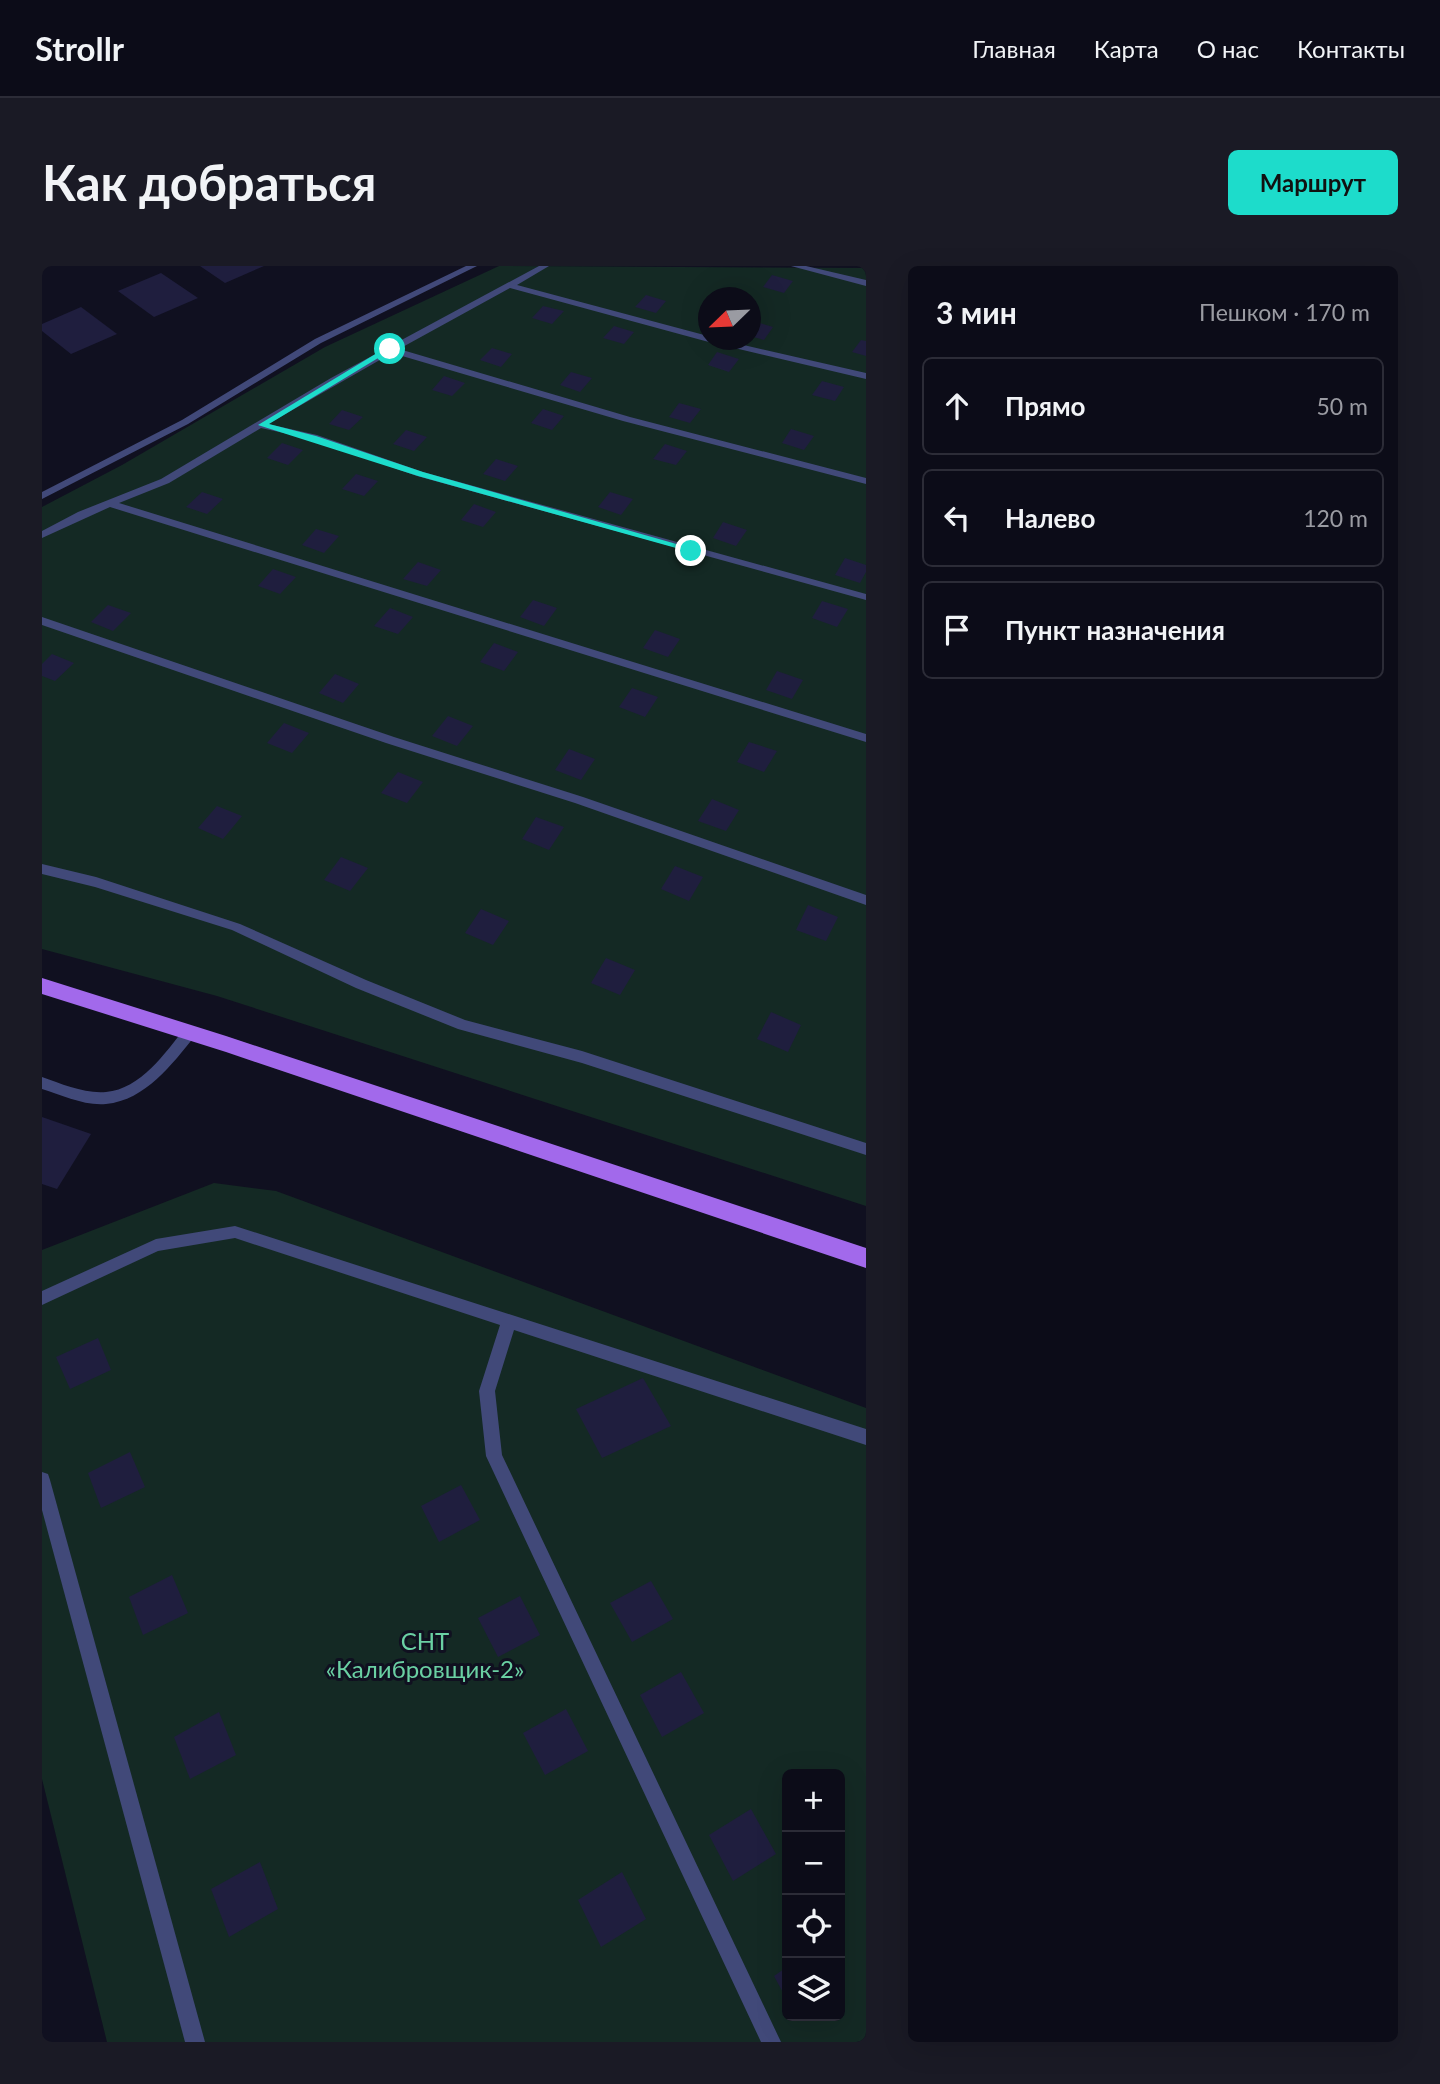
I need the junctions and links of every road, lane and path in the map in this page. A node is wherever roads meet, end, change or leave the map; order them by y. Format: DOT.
graph roads {
  1 [pos="474,266"];
  2 [pos="545,266"];
  3 [pos="795,266"];
  4 [pos="866,283"];
  5 [pos="508,285"];
  6 [pos="698,336"];
  7 [pos="390,349"];
  8 [pos="757,350"];
  9 [pos="866,376"];
  10 [pos="262,425"];
  11 [pos="866,481"];
  12 [pos="42,496"];
  13 [pos="109,503"];
  14 [pos="42,536"];
  15 [pos="866,597"];
  16 [pos="42,621"];
  17 [pos="866,738"];
  18 [pos="42,869"];
  19 [pos="866,900"];
  20 [pos="42,986"];
  21 [pos="190,1032"];
  22 [pos="42,1083"];
  23 [pos="866,1149"];
  24 [pos="866,1258"];
  25 [pos="42,1298"];
  26 [pos="509,1321"];
  27 [pos="866,1437"];
  28 [pos="42,1480"];
  29 [pos="195,2042"];
  30 [pos="771,2042"];
  1 -- 12 [label="street"];
  2 -- 5 [label="street"];
  3 -- 4 [label="street"];
  5 -- 6 [label="street"];
  5 -- 7 [label="street"];
  7 -- 10 [label="street"];
  7 -- 11 [label="street"];
  8 -- 9 [label="street"];
  10 -- 13 [label="street"];
  10 -- 15 [label="street"];
  13 -- 14 [label="street"];
  13 -- 17 [label="street"];
  16 -- 19 [label="street"];
  18 -- 23 [label="street"];
  20 -- 21 [label="main road"];
  21 -- 22 [label="street"];
  21 -- 24 [label="main road"];
  25 -- 26 [label="street"];
  26 -- 27 [label="street"];
  26 -- 30 [label="street"];
  28 -- 29 [label="street"];
}
